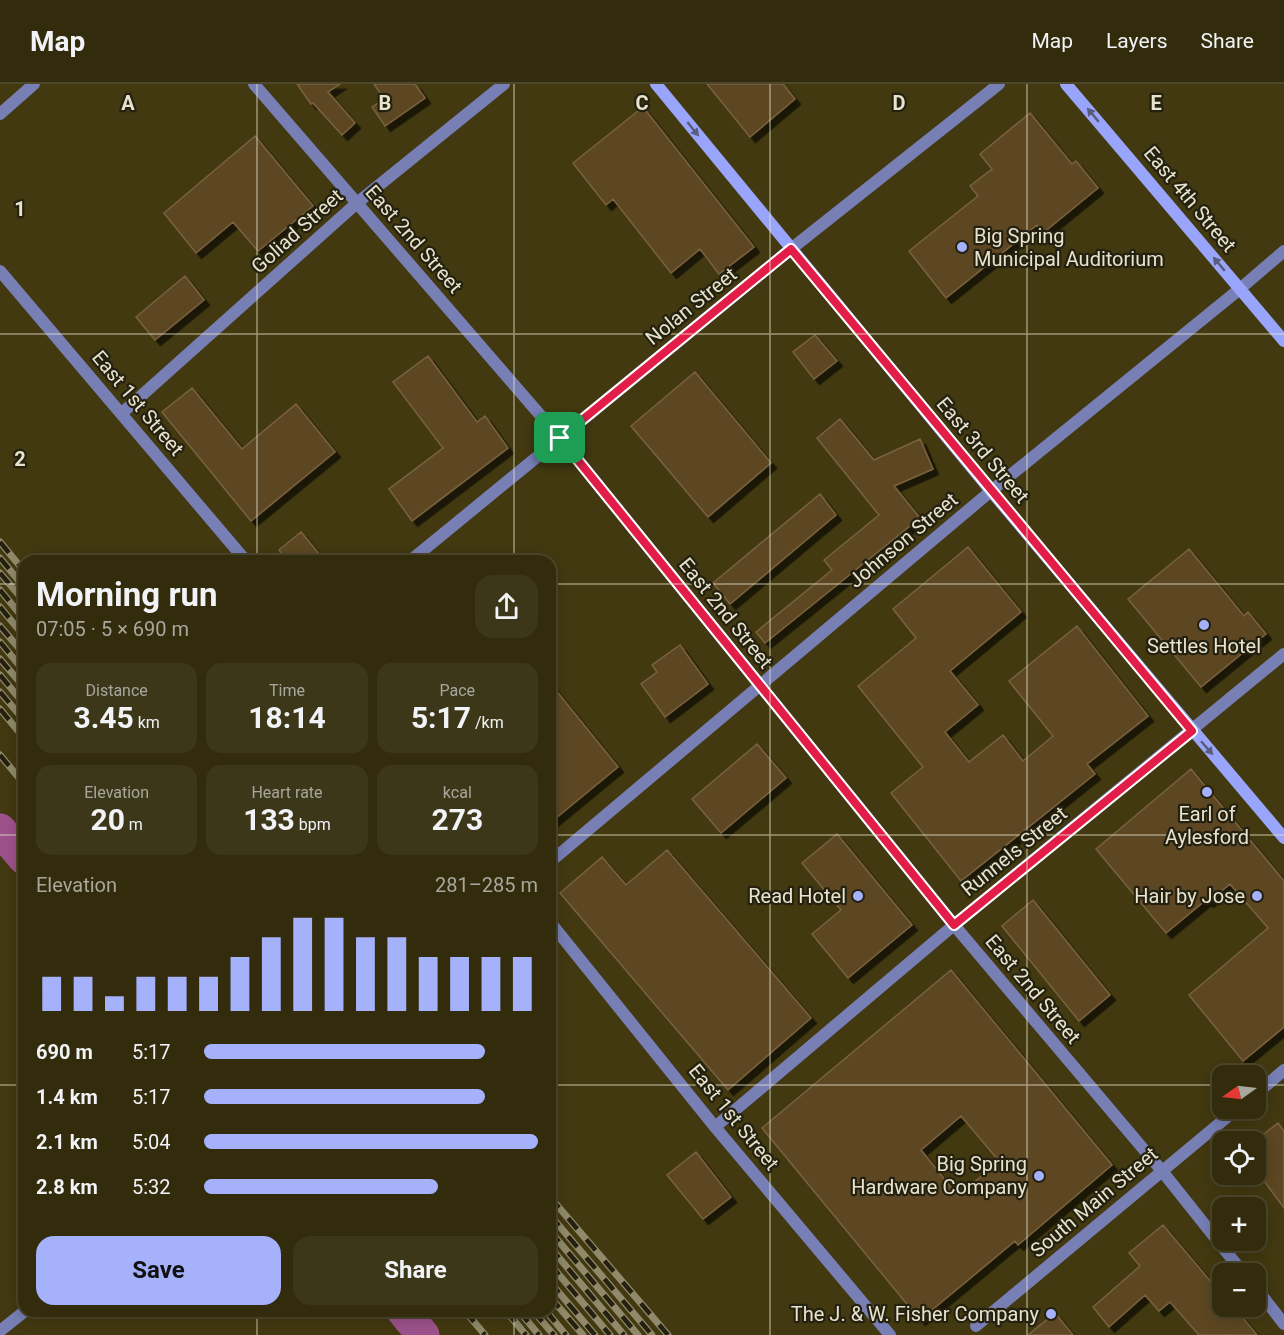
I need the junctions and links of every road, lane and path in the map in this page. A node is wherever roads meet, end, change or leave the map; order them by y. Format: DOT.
graph roads {
  1 [pos="34,84"];
  2 [pos="254,84"];
  3 [pos="504,84"];
  4 [pos="656,84"];
  5 [pos="999,84"];
  6 [pos="1066,84"];
  7 [pos="0,114"];
  8 [pos="357,203"];
  9 [pos="791,249"];
  10 [pos="1284,251"];
  11 [pos="0,270"];
  12 [pos="1241,288"];
  13 [pos="1284,340"];
  14 [pos="122,413"];
  15 [pos="560,438"];
  16 [pos="991,490"];
  17 [pos="241,555"];
  18 [pos="417,555"];
  19 [pos="1284,654"];
  20 [pos="760,686"];
  21 [pos="1192,731"];
  22 [pos="1284,838"];
  23 [pos="556,857"];
  24 [pos="954,925"];
  25 [pos="556,929"];
  26 [pos="1284,1070"];
  27 [pos="1266,1085"];
  28 [pos="1225,1119"];
  29 [pos="715,1127"];
  30 [pos="1162,1171"];
  31 [pos="1235,1263"];
  32 [pos="1266,1301"];
  33 [pos="18,1317"];
  34 [pos="1284,1324"];
  35 [pos="976,1326"];
  36 [pos="0,1331"];
  37 [pos="890,1335"];
  1 -- 7 [label="street"];
  2 -- 8 [label="street, East 2nd Street"];
  3 -- 8 [label="street, Goliad Street"];
  4 -- 9 [label="main road, East 3rd Street, one-way"];
  5 -- 9 [label="street, Nolan Street"];
  12 -- 6 [label="main road, East 4th Street, one-way"];
  8 -- 14 [label="street, Goliad Street"];
  8 -- 15 [label="street, East 2nd Street"];
  9 -- 15 [label="street, Nolan Street"];
  9 -- 16 [label="main road, East 3rd Street"];
  10 -- 12 [label="street, Johnson Street"];
  11 -- 14 [label="street, East 1st Street"];
  12 -- 13 [label="main road, East 4th Street"];
  12 -- 16 [label="street, Johnson Street"];
  14 -- 17 [label="street, East 1st Street"];
  15 -- 18 [label="street, Nolan Street"];
  15 -- 20 [label="street, East 2nd Street"];
  16 -- 20 [label="street, Johnson Street"];
  16 -- 21 [label="main road, East 3rd Street"];
  19 -- 21 [label="street, Runnels Street"];
  20 -- 23 [label="street, Johnson Street"];
  20 -- 24 [label="street, East 2nd Street"];
  21 -- 22 [label="main road, East 3rd Street, one-way"];
  21 -- 24 [label="street, Runnels Street"];
  24 -- 29 [label="street, Runnels Street"];
  24 -- 30 [label="street, East 2nd Street"];
  25 -- 29 [label="street, East 1st Street"];
  26 -- 27 [label="street"];
  28 -- 30 [label="street, South Main Street"];
  29 -- 37 [label="street, East 1st Street"];
  30 -- 31 [label="street, East 2nd Street"];
  30 -- 35 [label="street, South Main Street"];
  32 -- 34 [label="street"];
  33 -- 36 [label="street"];
}
